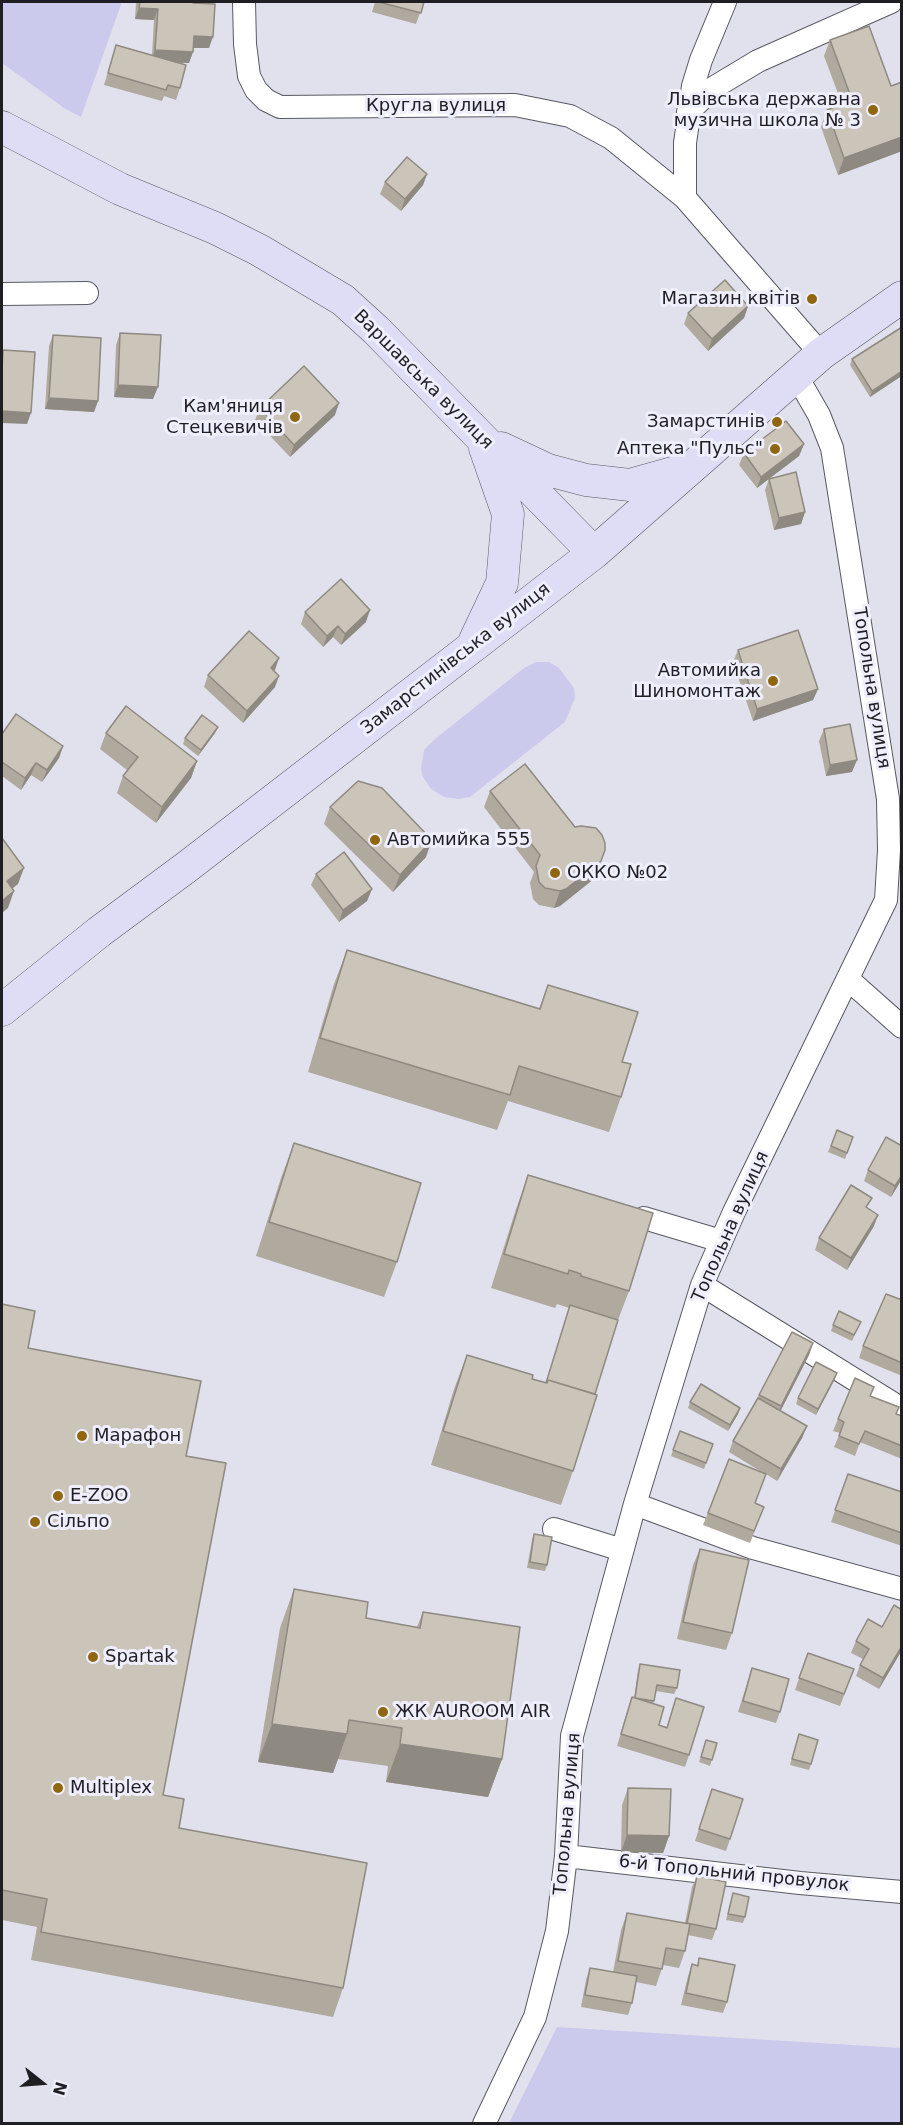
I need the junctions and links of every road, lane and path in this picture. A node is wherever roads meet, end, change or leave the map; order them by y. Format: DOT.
graph roads {
  1 [pos="244,2"];
  2 [pos="725,2"];
  3 [pos="891,2"];
  4 [pos="688,111"];
  5 [pos="2,128"];
  6 [pos="685,198"];
  7 [pos="87,293"];
  8 [pos="2,294"];
  9 [pos="902,297"];
  10 [pos="821,354"];
  11 [pos="796,375"];
  12 [pos="481,439"];
  13 [pos="687,469"];
  14 [pos="594,553"];
  15 [pos="473,645"];
  16 [pos="896,848"];
  17 [pos="894,898"];
  18 [pos="849,980"];
  19 [pos="2,1010"];
  20 [pos="902,1027"];
  21 [pos="644,1218"];
  22 [pos="721,1241"];
  23 [pos="702,1285"];
  24 [pos="902,1409"];
  25 [pos="635,1504"];
  26 [pos="554,1529"];
  27 [pos="622,1550"];
  28 [pos="902,1589"];
  29 [pos="566,1856"];
  30 [pos="902,1892"];
  31 [pos="484,2124"];
  1 -- 6 [label="street, Кругла вулиця"];
  2 -- 4 [label="street"];
  3 -- 4 [label="street"];
  4 -- 6 [label="street"];
  5 -- 12 [label="main road, Варшавська вулиця"];
  6 -- 10 [label="street, Кругла вулиця"];
  7 -- 8 [label="street"];
  9 -- 10 [label="main road, Замарстинівська вулиця"];
  10 -- 11 [label="main road, Замарстинівська вулиця"];
  11 -- 13 [label="main road, Замарстинівська вулиця"];
  11 -- 16 [label="street, Топольна вулиця"];
  12 -- 13 [label="main road"];
  12 -- 14 [label="main road, Варшавська вулиця"];
  12 -- 15 [label="main road"];
  13 -- 14 [label="main road, Замарстинівська вулиця"];
  14 -- 15 [label="main road, Замарстинівська вулиця"];
  15 -- 19 [label="main road, Замарстинівська вулиця"];
  16 -- 17 [label="street, Топольна вулиця"];
  17 -- 18 [label="street, Топольна вулиця"];
  18 -- 20 [label="street"];
  18 -- 22 [label="street, Топольна вулиця"];
  21 -- 22 [label="street"];
  22 -- 23 [label="street, Топольна вулиця"];
  23 -- 24 [label="street"];
  23 -- 25 [label="street, Топольна вулиця"];
  25 -- 27 [label="street, Топольна вулиця"];
  25 -- 28 [label="street"];
  26 -- 27 [label="street"];
  27 -- 29 [label="street, Топольна вулиця"];
  29 -- 30 [label="street, 6-й Топольний провулок"];
  29 -- 31 [label="street, Топольна вулиця"];
}
